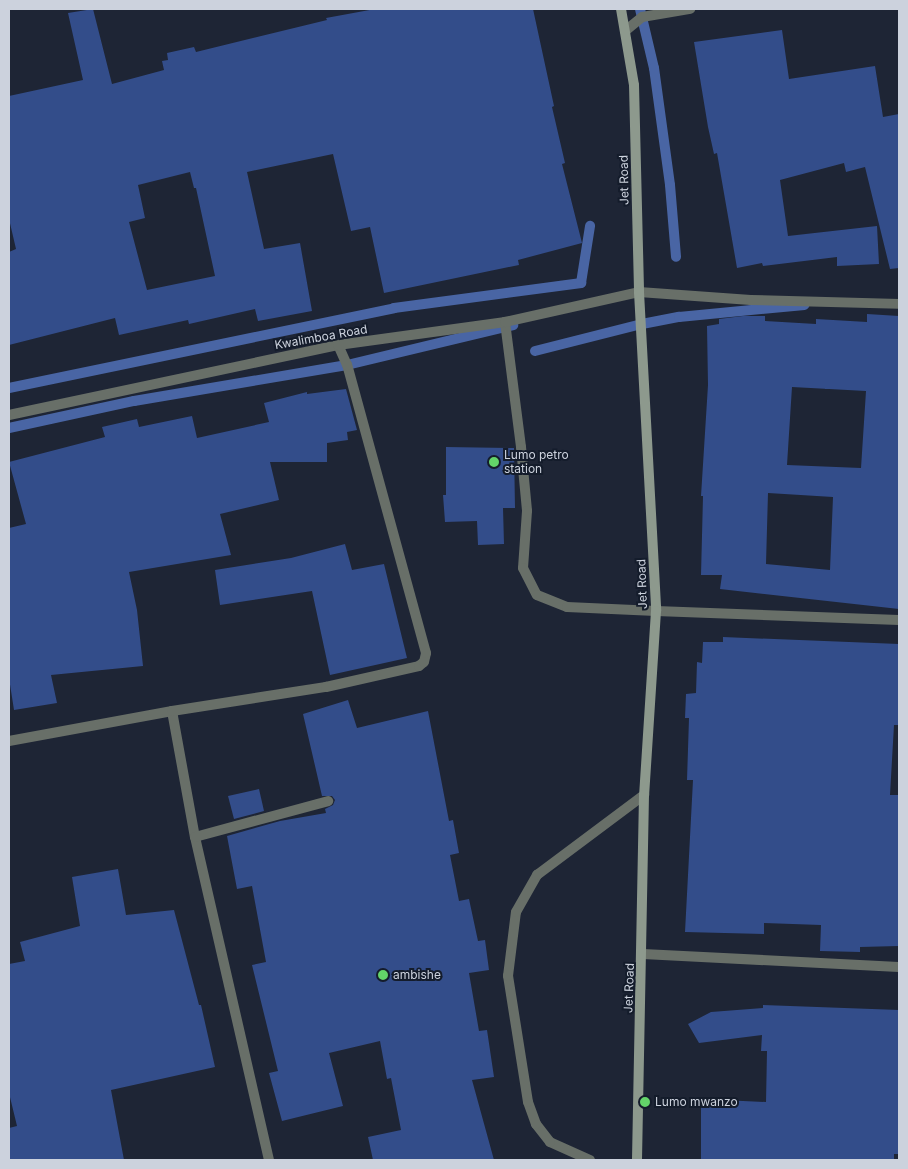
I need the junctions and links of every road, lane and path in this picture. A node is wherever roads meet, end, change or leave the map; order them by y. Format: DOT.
graph roads {
  1 [pos="622,9"];
  2 [pos="690,9"];
  3 [pos="625,30"];
  4 [pos="639,292"];
  5 [pos="899,304"];
  6 [pos="505,322"];
  7 [pos="338,345"];
  8 [pos="9,415"];
  9 [pos="656,611"];
  10 [pos="899,620"];
  11 [pos="172,711"];
  12 [pos="9,741"];
  13 [pos="644,795"];
  14 [pos="328,801"];
  15 [pos="195,837"];
  16 [pos="643,954"];
  17 [pos="899,967"];
  18 [pos="269,1160"];
  19 [pos="590,1160"];
  20 [pos="637,1160"];
  1 -- 3 [label="main road, Jet Road"];
  2 -- 3 [label="street"];
  3 -- 4 [label="main road, Jet Road"];
  4 -- 5 [label="street, Kwalimboa Road"];
  4 -- 6 [label="street, Kwalimboa Road"];
  4 -- 9 [label="main road, Jet Road"];
  6 -- 7 [label="street, Kwalimboa Road"];
  6 -- 9 [label="street"];
  7 -- 8 [label="street, Kwalimboa Road"];
  7 -- 11 [label="street"];
  9 -- 10 [label="street"];
  9 -- 13 [label="main road, Jet Road"];
  11 -- 12 [label="street"];
  11 -- 15 [label="street"];
  13 -- 16 [label="main road, Jet Road"];
  13 -- 19 [label="street"];
  14 -- 15 [label="street"];
  15 -- 18 [label="street"];
  16 -- 17 [label="street"];
  16 -- 20 [label="main road, Jet Road"];
}
